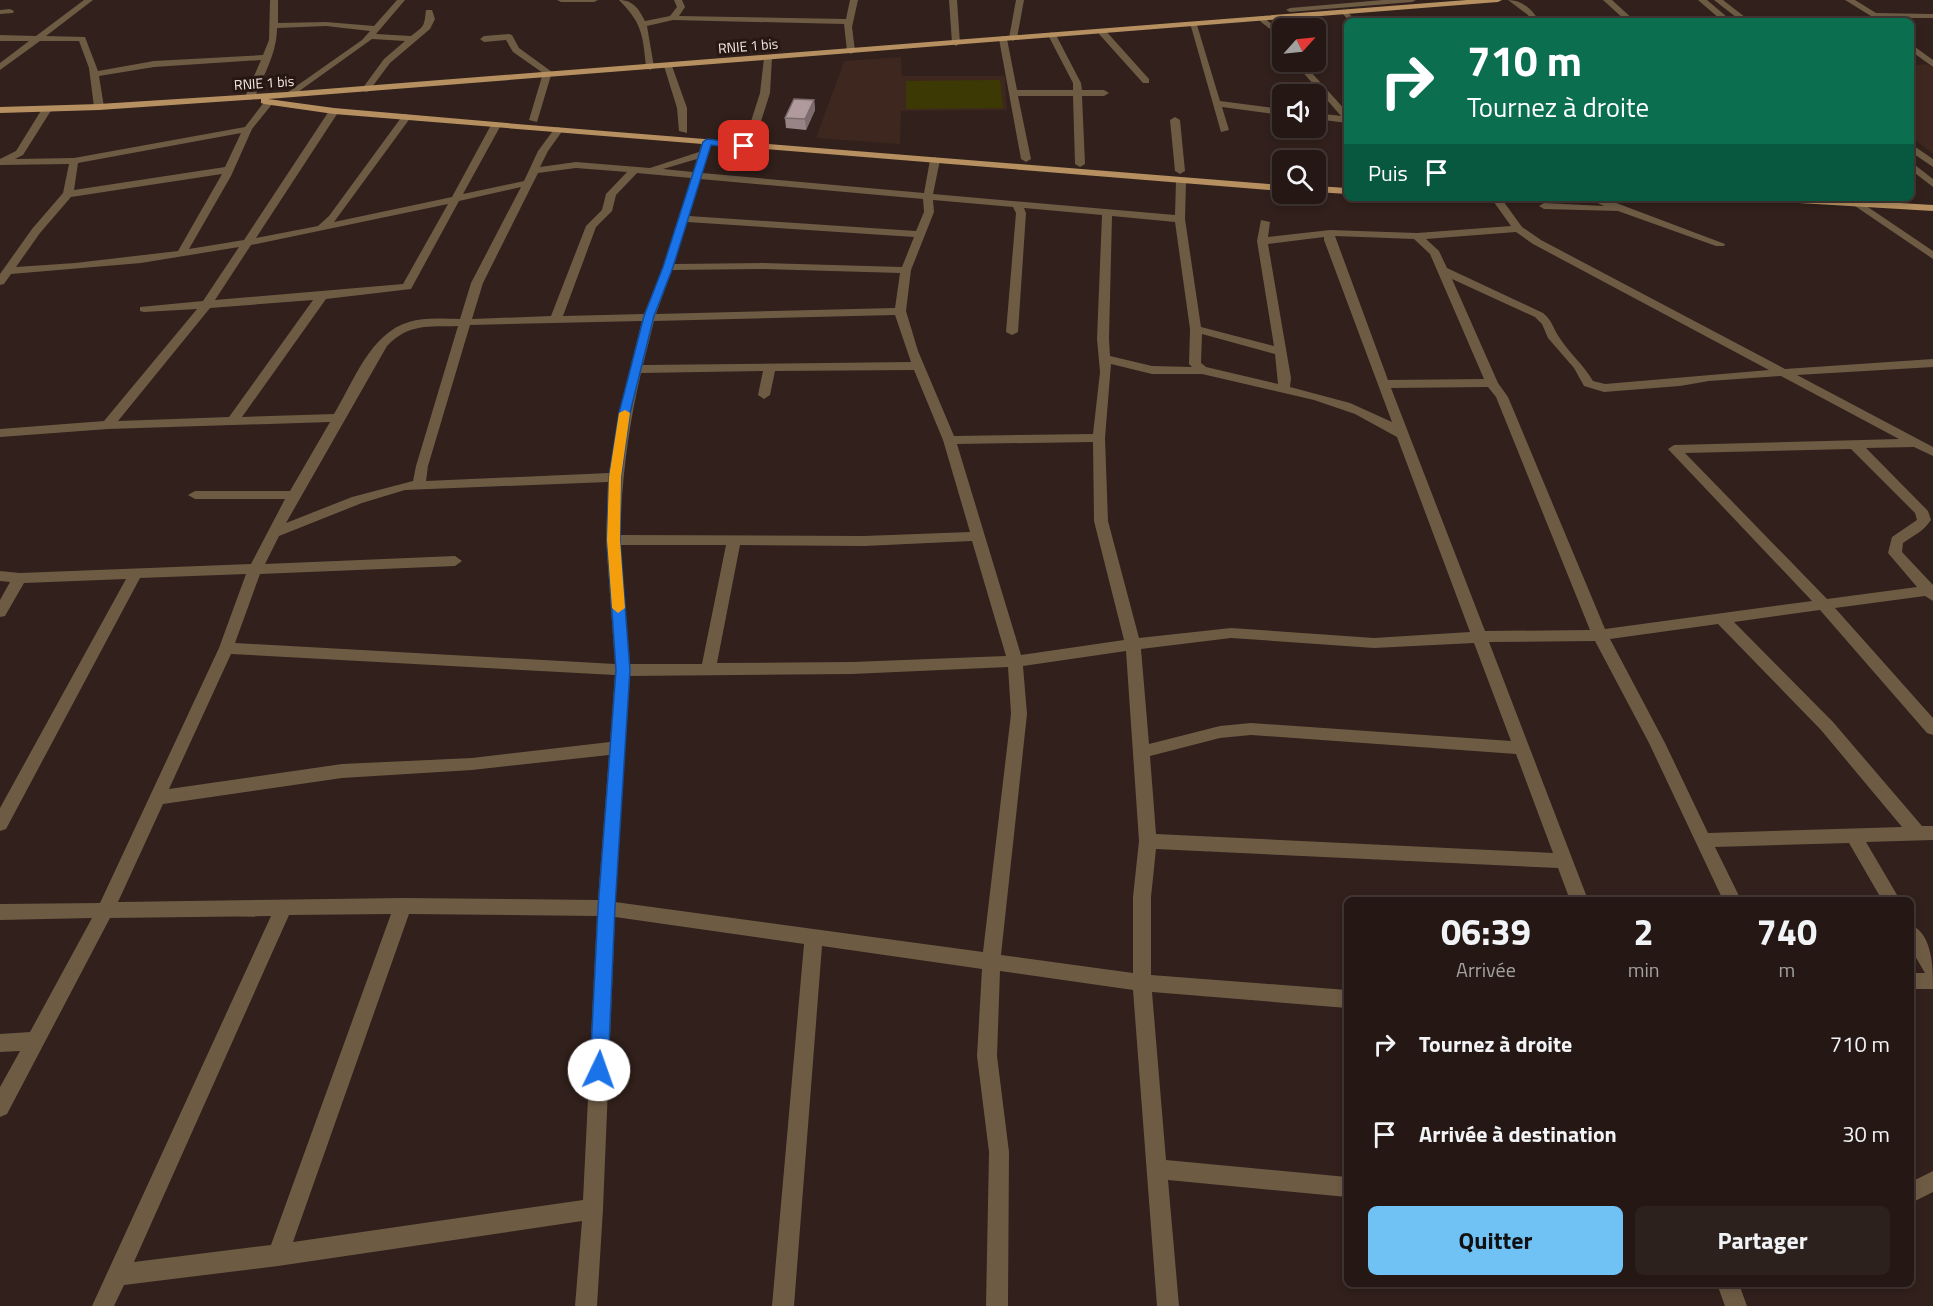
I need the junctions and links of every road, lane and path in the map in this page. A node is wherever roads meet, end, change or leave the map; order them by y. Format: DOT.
graph roads {
  1 [pos="89,0"];
  2 [pos="274,0"];
  3 [pos="401,0"];
  4 [pos="561,0"];
  5 [pos="594,0"];
  6 [pos="623,0"];
  7 [pos="678,0"];
  8 [pos="854,0"];
  9 [pos="953,0"];
  10 [pos="1020,0"];
  11 [pos="1282,0"];
  12 [pos="1409,0"];
  13 [pos="1498,0"];
  14 [pos="1512,0"];
  15 [pos="1607,0"];
  16 [pos="1702,0"];
  17 [pos="1718,0"];
  18 [pos="1849,0"];
  19 [pos="1338,8"];
  20 [pos="0,12"];
  21 [pos="10,12"];
  22 [pos="429,12"];
  23 [pos="1293,14"];
  24 [pos="1874,15"];
  25 [pos="1933,16"];
  26 [pos="673,18"];
  27 [pos="1350,18"];
  28 [pos="1533,18"];
  29 [pos="1628,18"];
  30 [pos="1725,18"];
  31 [pos="1742,18"];
  32 [pos="1878,18"];
  33 [pos="1264,20"];
  34 [pos="849,22"];
  35 [pos="643,24"];
  36 [pos="1193,25"];
  37 [pos="273,26"];
  38 [pos="1272,27"];
  39 [pos="378,29"];
  40 [pos="1102,32"];
  41 [pos="1052,35"];
  42 [pos="371,36"];
  43 [pos="41,37"];
  44 [pos="0,38"];
  45 [pos="1008,38"];
  46 [pos="412,39"];
  47 [pos="484,39"];
  48 [pos="956,43"];
  49 [pos="1914,49"];
  50 [pos="851,51"];
  51 [pos="1933,51"];
  52 [pos="268,57"];
  53 [pos="768,58"];
  54 [pos="1933,64"];
  55 [pos="668,66"];
  56 [pos="0,67"];
  57 [pos="650,67"];
  58 [pos="1307,72"];
  59 [pos="94,74"];
  60 [pos="548,75"];
  61 [pos="1146,81"];
  62 [pos="366,88"];
  63 [pos="1014,93"];
  64 [pos="1078,93"];
  65 [pos="1104,93"];
  66 [pos="289,94"];
  67 [pos="250,97"];
  68 [pos="268,102"];
  69 [pos="1216,103"];
  70 [pos="99,107"];
  71 [pos="46,109"];
  72 [pos="0,110"];
  73 [pos="334,111"];
  74 [pos="1272,111"];
  75 [pos="1344,116"];
  76 [pos="406,117"];
  77 [pos="1326,117"];
  78 [pos="1344,119"];
  79 [pos="534,120"];
  80 [pos="1175,120"];
  81 [pos="495,125"];
  82 [pos="248,129"];
  83 [pos="558,130"];
  84 [pos="1224,130"];
  85 [pos="684,131"];
  86 [pos="751,137"];
  87 [pos="706,147"];
  88 [pos="1914,149"];
  89 [pos="21,158"];
  90 [pos="540,158"];
  91 [pos="1026,159"];
  92 [pos="935,160"];
  93 [pos="74,161"];
  94 [pos="0,162"];
  95 [pos="1080,164"];
  96 [pos="1933,164"];
  97 [pos="576,165"];
  98 [pos="1914,168"];
  99 [pos="228,170"];
  100 [pos="534,171"];
  101 [pos="639,171"];
  102 [pos="698,176"];
  103 [pos="1181,176"];
  104 [pos="1272,179"];
  105 [pos="1326,180"];
  106 [pos="1344,181"];
  107 [pos="528,183"];
  108 [pos="1933,184"];
  109 [pos="1272,187"];
  110 [pos="1326,190"];
  111 [pos="1344,191"];
  112 [pos="68,194"];
  113 [pos="928,196"];
  114 [pos="456,199"];
  115 [pos="1914,199"];
  116 [pos="1933,200"];
  117 [pos="1498,201"];
  118 [pos="1590,201"];
  119 [pos="1599,201"];
  120 [pos="1833,201"];
  121 [pos="1856,202"];
  122 [pos="1544,206"];
  123 [pos="1019,208"];
  124 [pos="1617,208"];
  125 [pos="1933,208"];
  126 [pos="1586,209"];
  127 [pos="1107,212"];
  128 [pos="333,218"];
  129 [pos="682,219"];
  130 [pos="1180,219"];
  131 [pos="1265,222"];
  132 [pos="346,225"];
  133 [pos="1518,229"];
  134 [pos="318,230"];
  135 [pos="920,234"];
  136 [pos="1326,236"];
  137 [pos="1417,236"];
  138 [pos="1262,241"];
  139 [pos="249,244"];
  140 [pos="1720,244"];
  141 [pos="181,254"];
  142 [pos="1933,256"];
  143 [pos="668,267"];
  144 [pos="906,270"];
  145 [pos="1442,270"];
  146 [pos="9,271"];
  147 [pos="0,282"];
  148 [pos="322,296"];
  149 [pos="206,305"];
  150 [pos="144,309"];
  151 [pos="900,311"];
  152 [pos="649,316"];
  153 [pos="556,319"];
  154 [pos="466,322"];
  155 [pos="1196,329"];
  156 [pos="1012,332"];
  157 [pos="1281,352"];
  158 [pos="1104,358"];
  159 [pos="1933,363"];
  160 [pos="918,366"];
  161 [pos="1133,367"];
  162 [pos="635,369"];
  163 [pos="769,369"];
  164 [pos="1202,370"];
  165 [pos="1785,373"];
  166 [pos="1106,376"];
  167 [pos="1385,384"];
  168 [pos="1492,384"];
  169 [pos="1284,389"];
  170 [pos="764,395"];
  171 [pos="339,418"];
  172 [pos="233,421"];
  173 [pos="108,425"];
  174 [pos="0,433"];
  175 [pos="1403,435"];
  176 [pos="1099,438"];
  177 [pos="949,440"];
  178 [pos="1916,443"];
  179 [pos="1933,443"];
  180 [pos="1854,444"];
  181 [pos="1933,452"];
  182 [pos="615,477"];
  183 [pos="419,486"];
  184 [pos="195,495"];
  185 [pos="294,495"];
  186 [pos="272,534"];
  187 [pos="978,536"];
  188 [pos="614,540"];
  189 [pos="734,541"];
  190 [pos="455,561"];
  191 [pos="255,568"];
  192 [pos="136,573"];
  193 [pos="0,576"];
  194 [pos="20,578"];
  195 [pos="1931,592"];
  196 [pos="1823,604"];
  197 [pos="0,612"];
  198 [pos="1720,617"];
  199 [pos="1600,635"];
  200 [pos="1481,637"];
  201 [pos="1132,645"];
  202 [pos="226,648"];
  203 [pos="1015,661"];
  204 [pos="709,668"];
  205 [pos="623,670"];
  206 [pos="1933,729"];
  207 [pos="619,747"];
  208 [pos="1523,748"];
  209 [pos="1142,752"];
  210 [pos="157,798"];
  211 [pos="0,824"];
  212 [pos="1925,834"];
  213 [pos="1853,835"];
  214 [pos="1704,840"];
  215 [pos="1148,841"];
  216 [pos="1563,861"];
  217 [pos="1578,897"];
  218 [pos="1731,897"];
  219 [pos="1889,897"];
  220 [pos="402,906"];
  221 [pos="283,908"];
  222 [pos="606,908"];
  223 [pos="105,911"];
  224 [pos="0,912"];
  225 [pos="814,937"];
  226 [pos="1914,938"];
  227 [pos="992,963"];
  228 [pos="1933,969"];
  229 [pos="1914,981"];
  230 [pos="1933,981"];
  231 [pos="1142,983"];
  232 [pos="1344,999"];
  233 [pos="34,1041"];
  234 [pos="0,1043"];
  235 [pos="0,1107"];
  236 [pos="1157,1169"];
  237 [pos="1933,1181"];
  238 [pos="1344,1187"];
  239 [pos="1914,1191"];
  240 [pos="593,1209"];
  241 [pos="278,1255"];
  242 [pos="118,1275"];
  243 [pos="1729,1287"];
  244 [pos="103,1306"];
  245 [pos="586,1306"];
  246 [pos="783,1306"];
  247 [pos="997,1306"];
  248 [pos="1168,1306"];
  249 [pos="1736,1306"];
  1 -- 43 [label="street"];
  2 -- 37 [label="street"];
  3 -- 39 [label="street"];
  4 -- 5 [label="street"];
  6 -- 35 [label="street"];
  7 -- 26 [label="street"];
  8 -- 34 [label="street"];
  9 -- 48 [label="street"];
  10 -- 45 [label="street"];
  11 -- 23 [label="street"];
  12 -- 19 [label="street"];
  13 -- 19 [label="main road, RNIE 1 bis"];
  14 -- 28 [label="street"];
  15 -- 29 [label="street"];
  16 -- 30 [label="street"];
  17 -- 31 [label="street"];
  18 -- 24 [label="street"];
  19 -- 23 [label="main road, RNIE 1 bis"];
  19 -- 27 [label="street"];
  20 -- 21 [label="street"];
  22 -- 46 [label="street"];
  23 -- 33 [label="main road, RNIE 1 bis"];
  24 -- 25 [label="street"];
  24 -- 32 [label="street"];
  26 -- 34 [label="street"];
  26 -- 35 [label="street"];
  33 -- 36 [label="main road, RNIE 1 bis"];
  33 -- 38 [label="street"];
  34 -- 50 [label="street"];
  35 -- 57 [label="street"];
  36 -- 40 [label="main road, RNIE 1 bis"];
  36 -- 69 [label="street"];
  37 -- 39 [label="street"];
  37 -- 52 [label="street"];
  39 -- 42 [label="street"];
  40 -- 41 [label="main road, RNIE 1 bis"];
  40 -- 61 [label="street"];
  41 -- 45 [label="main road, RNIE 1 bis"];
  41 -- 64 [label="street"];
  42 -- 46 [label="street"];
  42 -- 66 [label="street"];
  43 -- 44 [label="street"];
  43 -- 56 [label="street"];
  43 -- 59 [label="street"];
  45 -- 48 [label="main road, RNIE 1 bis"];
  45 -- 63 [label="street"];
  46 -- 62 [label="street"];
  47 -- 60 [label="street"];
  48 -- 50 [label="main road, RNIE 1 bis"];
  49 -- 51 [label="street"];
  49 -- 54 [label="street"];
  50 -- 53 [label="main road, RNIE 1 bis"];
  52 -- 59 [label="street"];
  52 -- 67 [label="street"];
  53 -- 55 [label="main road, RNIE 1 bis"];
  53 -- 86 [label="street"];
  55 -- 57 [label="main road, RNIE 1 bis"];
  55 -- 85 [label="street"];
  57 -- 60 [label="main road, RNIE 1 bis"];
  58 -- 75 [label="street"];
  59 -- 70 [label="street"];
  60 -- 62 [label="main road, RNIE 1 bis"];
  60 -- 79 [label="street"];
  62 -- 66 [label="main road, RNIE 1 bis"];
  63 -- 64 [label="street"];
  63 -- 91 [label="street"];
  64 -- 65 [label="street"];
  64 -- 95 [label="street"];
  66 -- 67 [label="main road, RNIE 1 bis"];
  66 -- 79 [label="main road"];
  67 -- 68 [label="main road"];
  67 -- 70 [label="main road, RNIE 1 bis"];
  68 -- 73 [label="main road"];
  68 -- 82 [label="street"];
  69 -- 74 [label="street"];
  69 -- 84 [label="street"];
  70 -- 71 [label="main road, RNIE 1 bis"];
  71 -- 72 [label="main road, RNIE 1 bis"];
  71 -- 89 [label="street"];
  73 -- 76 [label="main road"];
  73 -- 139 [label="street"];
  76 -- 81 [label="main road"];
  76 -- 128 [label="street"];
  77 -- 78 [label="street"];
  79 -- 85 [label="main road"];
  80 -- 103 [label="street"];
  81 -- 83 [label="main road"];
  81 -- 114 [label="street"];
  82 -- 93 [label="street"];
  82 -- 99 [label="street"];
  83 -- 87 [label="main road"];
  83 -- 90 [label="street"];
  85 -- 86 [label="main road"];
  86 -- 91 [label="main road"];
  87 -- 92 [label="main road"];
  87 -- 101 [label="street"];
  87 -- 102 [label="street"];
  88 -- 96 [label="street"];
  89 -- 93 [label="street"];
  89 -- 94 [label="street"];
  90 -- 97 [label="street"];
  90 -- 100 [label="street"];
  91 -- 95 [label="main road"];
  92 -- 103 [label="main road"];
  92 -- 113 [label="street"];
  93 -- 112 [label="street"];
  95 -- 103 [label="main road"];
  97 -- 100 [label="street"];
  97 -- 101 [label="street"];
  98 -- 108 [label="street"];
  99 -- 112 [label="street"];
  99 -- 141 [label="street"];
  100 -- 107 [label="street"];
  101 -- 102 [label="street"];
  101 -- 153 [label="street"];
  102 -- 113 [label="street"];
  102 -- 129 [label="street"];
  103 -- 104 [label="main road"];
  103 -- 109 [label="main road"];
  103 -- 130 [label="street"];
  105 -- 106 [label="main road"];
  107 -- 114 [label="street"];
  107 -- 154 [label="street"];
  110 -- 111 [label="main road"];
  112 -- 146 [label="street"];
  113 -- 123 [label="street"];
  113 -- 135 [label="street"];
  114 -- 132 [label="street"];
  114 -- 148 [label="street"];
  115 -- 116 [label="main road"];
  117 -- 133 [label="street"];
  118 -- 126 [label="street"];
  119 -- 124 [label="street"];
  120 -- 121 [label="main road"];
  121 -- 125 [label="main road"];
  121 -- 142 [label="street"];
  122 -- 126 [label="street"];
  123 -- 127 [label="street"];
  123 -- 156 [label="street"];
  124 -- 126 [label="street"];
  124 -- 140 [label="street"];
  127 -- 130 [label="street"];
  127 -- 158 [label="street"];
  128 -- 132 [label="street"];
  128 -- 134 [label="street"];
  129 -- 135 [label="street"];
  129 -- 143 [label="street"];
  130 -- 155 [label="street"];
  131 -- 138 [label="street"];
  132 -- 134 [label="street"];
  133 -- 137 [label="street"];
  133 -- 165 [label="street"];
  134 -- 139 [label="street"];
  135 -- 144 [label="street"];
  136 -- 137 [label="street"];
  136 -- 138 [label="street"];
  136 -- 167 [label="street"];
  137 -- 145 [label="street"];
  138 -- 157 [label="street"];
  139 -- 141 [label="street"];
  139 -- 149 [label="street"];
  141 -- 146 [label="street"];
  143 -- 144 [label="street"];
  143 -- 152 [label="street"];
  144 -- 151 [label="street"];
  145 -- 165 [label="street"];
  145 -- 168 [label="street"];
  146 -- 147 [label="street"];
  148 -- 149 [label="street"];
  148 -- 172 [label="street"];
  149 -- 150 [label="street"];
  149 -- 173 [label="street"];
  151 -- 152 [label="street"];
  151 -- 160 [label="street"];
  152 -- 153 [label="street"];
  152 -- 162 [label="street"];
  153 -- 154 [label="street"];
  154 -- 171 [label="street"];
  154 -- 183 [label="street"];
  155 -- 157 [label="street"];
  155 -- 164 [label="street"];
  157 -- 169 [label="street"];
  158 -- 161 [label="street"];
  158 -- 166 [label="street"];
  159 -- 165 [label="street"];
  160 -- 163 [label="street"];
  160 -- 177 [label="street"];
  161 -- 164 [label="street"];
  161 -- 166 [label="street"];
  162 -- 163 [label="street"];
  162 -- 182 [label="street"];
  163 -- 170 [label="street"];
  164 -- 169 [label="street"];
  165 -- 178 [label="street"];
  166 -- 176 [label="street"];
  167 -- 168 [label="street"];
  167 -- 175 [label="street"];
  168 -- 199 [label="street"];
  169 -- 175 [label="street"];
  171 -- 172 [label="street"];
  171 -- 185 [label="street"];
  172 -- 173 [label="street"];
  173 -- 174 [label="street"];
  175 -- 200 [label="street"];
  176 -- 177 [label="street"];
  176 -- 201 [label="street"];
  177 -- 187 [label="street"];
  178 -- 179 [label="street"];
  178 -- 180 [label="street"];
  178 -- 181 [label="street"];
  180 -- 195 [label="street"];
  180 -- 196 [label="street"];
  182 -- 183 [label="street"];
  182 -- 188 [label="street"];
  183 -- 186 [label="street"];
  184 -- 185 [label="street"];
  185 -- 186 [label="street"];
  186 -- 191 [label="street"];
  187 -- 189 [label="street"];
  187 -- 203 [label="street"];
  188 -- 189 [label="street"];
  188 -- 205 [label="street"];
  189 -- 204 [label="street"];
  190 -- 191 [label="street"];
  191 -- 192 [label="street"];
  191 -- 202 [label="street"];
  192 -- 194 [label="street"];
  192 -- 211 [label="street"];
  193 -- 194 [label="street"];
  194 -- 197 [label="street"];
  195 -- 196 [label="street"];
  196 -- 198 [label="street"];
  196 -- 206 [label="street"];
  198 -- 199 [label="street"];
  198 -- 212 [label="street"];
  199 -- 200 [label="street"];
  199 -- 214 [label="street"];
  200 -- 201 [label="street"];
  200 -- 208 [label="street"];
  201 -- 203 [label="street"];
  201 -- 209 [label="street"];
  202 -- 205 [label="street"];
  202 -- 210 [label="street"];
  203 -- 204 [label="street"];
  203 -- 227 [label="street"];
  204 -- 205 [label="street"];
  205 -- 207 [label="street"];
  207 -- 210 [label="street"];
  207 -- 222 [label="street"];
  208 -- 209 [label="street"];
  208 -- 216 [label="street"];
  209 -- 215 [label="street"];
  210 -- 223 [label="street"];
  212 -- 213 [label="street"];
  213 -- 214 [label="street"];
  213 -- 219 [label="street"];
  214 -- 218 [label="street"];
  215 -- 216 [label="street"];
  215 -- 231 [label="street"];
  216 -- 217 [label="street"];
  220 -- 221 [label="street"];
  220 -- 222 [label="street"];
  220 -- 241 [label="street"];
  221 -- 223 [label="street"];
  221 -- 242 [label="street"];
  222 -- 225 [label="street"];
  222 -- 240 [label="street"];
  223 -- 224 [label="street"];
  223 -- 233 [label="street"];
  225 -- 227 [label="street"];
  225 -- 246 [label="street"];
  226 -- 228 [label="street"];
  227 -- 231 [label="street"];
  227 -- 247 [label="street"];
  229 -- 230 [label="street"];
  231 -- 232 [label="street"];
  231 -- 236 [label="street"];
  233 -- 234 [label="street"];
  233 -- 235 [label="street"];
  236 -- 238 [label="street"];
  236 -- 248 [label="street"];
  237 -- 239 [label="street"];
  240 -- 241 [label="street"];
  240 -- 245 [label="street"];
  241 -- 242 [label="street"];
  242 -- 244 [label="street"];
  243 -- 249 [label="street"];
}
